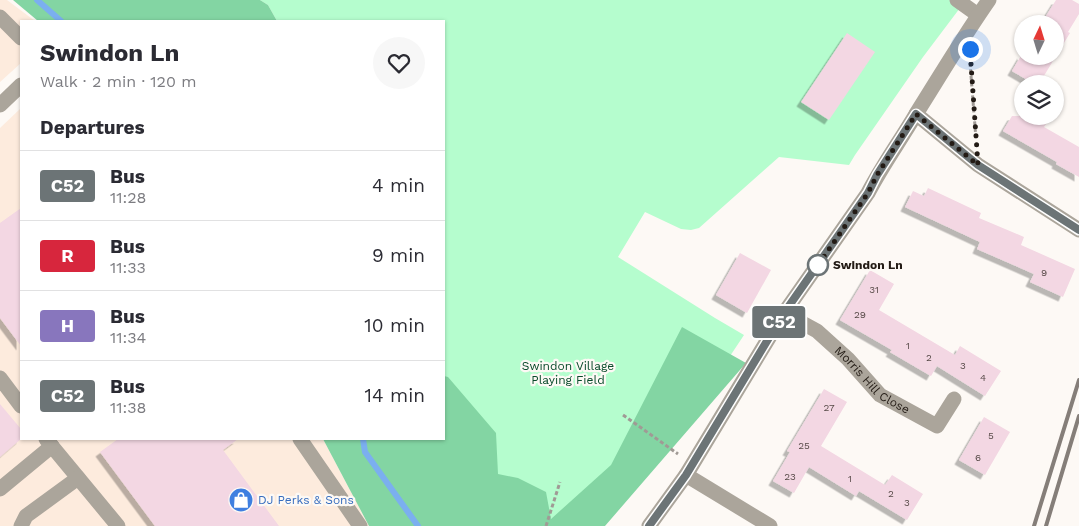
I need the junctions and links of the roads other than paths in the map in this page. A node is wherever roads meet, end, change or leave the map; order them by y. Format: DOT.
graph roads {
  1 [pos="957,0"];
  2 [pos="989,0"];
  3 [pos="978,15"];
  4 [pos="0,17"];
  5 [pos="20,37"];
  6 [pos="20,86"];
  7 [pos="0,105"];
  8 [pos="916,114"];
  9 [pos="1079,230"];
  10 [pos="784,313"];
  11 [pos="0,378"];
  12 [pos="954,399"];
  13 [pos="20,405"];
  14 [pos="301,440"];
  15 [pos="49,442"];
  16 [pos="689,470"];
  17 [pos="78,478"];
  18 [pos="0,489"];
  19 [pos="21,526"];
  20 [pos="118,526"];
  21 [pos="360,526"];
  22 [pos="649,526"];
  23 [pos="770,526"];
  1 -- 3 [label="street"];
  2 -- 3 [label="street"];
  3 -- 8 [label="street"];
  4 -- 5 [label="street"];
  6 -- 7 [label="street"];
  8 -- 9 [label="street"];
  8 -- 10 [label="street"];
  10 -- 12 [label="street, Morris Hill Close"];
  10 -- 16 [label="street"];
  11 -- 13 [label="street"];
  14 -- 21 [label="street"];
  15 -- 17 [label="street"];
  15 -- 18 [label="street"];
  16 -- 22 [label="street"];
  16 -- 23 [label="street"];
  17 -- 19 [label="street"];
  17 -- 20 [label="street"];
}
